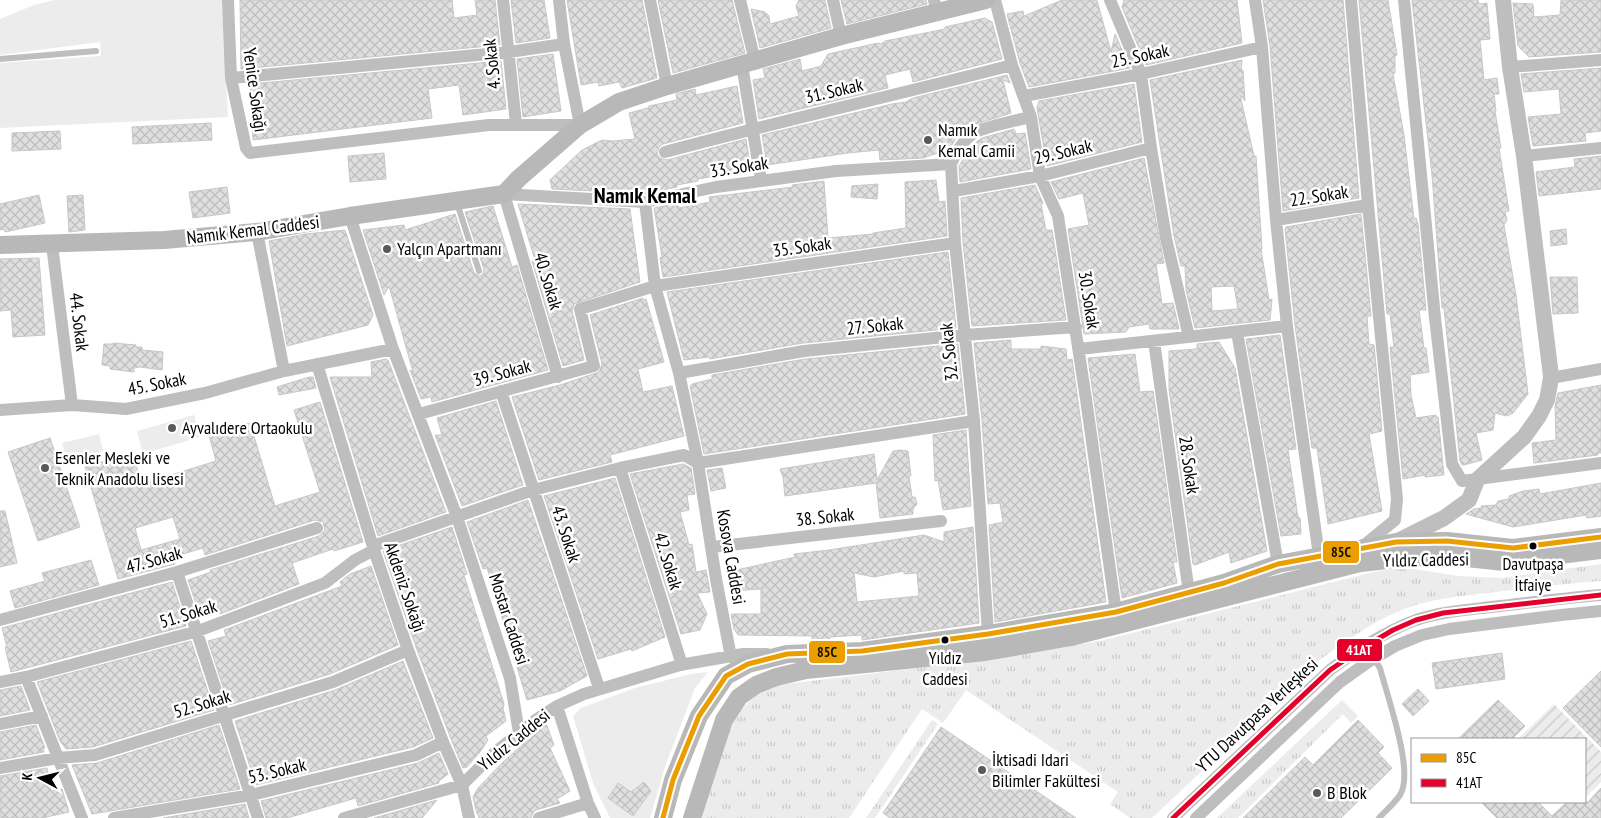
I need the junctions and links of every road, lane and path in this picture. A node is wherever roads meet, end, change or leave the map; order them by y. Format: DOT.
graph roads {
  1 [pos="228,0"];
  2 [pos="503,0"];
  3 [pos="559,0"];
  4 [pos="650,0"];
  5 [pos="740,0"];
  6 [pos="833,0"];
  7 [pos="986,0"];
  8 [pos="995,0"];
  9 [pos="1110,0"];
  10 [pos="1255,0"];
  11 [pos="1351,0"];
  12 [pos="1404,0"];
  13 [pos="1503,0"];
  14 [pos="935,7"];
  15 [pos="841,36"];
  16 [pos="564,44"];
  17 [pos="1262,47"];
  18 [pos="96,51"];
  19 [pos="509,52"];
  20 [pos="0,59"];
  21 [pos="1601,60"];
  22 [pos="748,63"];
  23 [pos="1012,65"];
  24 [pos="1510,67"];
  25 [pos="1141,74"];
  26 [pos="232,78"];
  27 [pos="667,86"];
  28 [pos="1024,96"];
  29 [pos="1031,117"];
  30 [pos="516,124"];
  31 [pos="580,126"];
  32 [pos="752,129"];
  33 [pos="1151,148"];
  34 [pos="1601,148"];
  35 [pos="665,152"];
  36 [pos="1524,156"];
  37 [pos="951,164"];
  38 [pos="1040,176"];
  39 [pos="761,180"];
  40 [pos="954,191"];
  41 [pos="504,194"];
  42 [pos="457,201"];
  43 [pos="645,202"];
  44 [pos="1368,205"];
  45 [pos="350,216"];
  46 [pos="1276,220"];
  47 [pos="257,232"];
  48 [pos="52,244"];
  49 [pos="955,244"];
  50 [pos="0,246"];
  51 [pos="479,271"];
  52 [pos="655,286"];
  53 [pos="1287,326"];
  54 [pos="1076,327"];
  55 [pos="1237,332"];
  56 [pos="965,335"];
  57 [pos="1189,337"];
  58 [pos="1154,341"];
  59 [pos="393,349"];
  60 [pos="1079,349"];
  61 [pos="317,364"];
  62 [pos="594,366"];
  63 [pos="1601,369"];
  64 [pos="284,370"];
  65 [pos="679,373"];
  66 [pos="558,377"];
  67 [pos="1551,378"];
  68 [pos="501,391"];
  69 [pos="72,405"];
  70 [pos="0,410"];
  71 [pos="419,414"];
  72 [pos="974,421"];
  73 [pos="698,463"];
  74 [pos="1601,463"];
  75 [pos="620,468"];
  76 [pos="1477,480"];
  77 [pos="533,490"];
  78 [pos="457,517"];
  79 [pos="942,522"];
  80 [pos="317,528"];
  81 [pos="1601,537"];
  82 [pos="1396,542"];
  83 [pos="712,547"];
  84 [pos="373,548"];
  85 [pos="1361,548"];
  86 [pos="1601,550"];
  87 [pos="1319,556"];
  88 [pos="1278,564"];
  89 [pos="178,572"];
  90 [pos="1189,593"];
  91 [pos="1601,595"];
  92 [pos="1601,611"];
  93 [pos="1116,612"];
  94 [pos="0,620"];
  95 [pos="198,631"];
  96 [pos="988,634"];
  97 [pos="408,650"];
  98 [pos="787,654"];
  99 [pos="731,657"];
  100 [pos="1374,659"];
  101 [pos="682,665"];
  102 [pos="26,677"];
  103 [pos="0,680"];
  104 [pos="599,688"];
  105 [pos="557,706"];
  106 [pos="225,715"];
  107 [pos="42,716"];
  108 [pos="0,724"];
  109 [pos="519,734"];
  110 [pos="443,742"];
  111 [pos="58,758"];
  112 [pos="0,768"];
  113 [pos="462,785"];
  114 [pos="251,795"];
  115 [pos="588,803"];
  116 [pos="82,818"];
  117 [pos="114,818"];
  118 [pos="258,818"];
  119 [pos="344,818"];
  120 [pos="469,818"];
  121 [pos="539,818"];
  122 [pos="596,818"];
  123 [pos="663,818"];
  124 [pos="692,818"];
  125 [pos="1173,818"];
  126 [pos="1196,818"];
  127 [pos="1379,818"];
  1 -- 26 [label="street, Yenice Sokağı"];
  2 -- 19 [label="street, 4. Sokak"];
  3 -- 16 [label="street"];
  4 -- 27 [label="street"];
  5 -- 22 [label="street"];
  6 -- 15 [label="street"];
  7 -- 14 [label="main road"];
  8 -- 23 [label="street, 30. Sokak"];
  9 -- 25 [label="street"];
  10 -- 17 [label="street"];
  11 -- 44 [label="street"];
  12 -- 76 [label="street"];
  13 -- 24 [label="street"];
  14 -- 15 [label="main road"];
  15 -- 22 [label="main road"];
  16 -- 19 [label="street"];
  16 -- 31 [label="street"];
  17 -- 25 [label="street, 25. Sokak"];
  17 -- 46 [label="street"];
  18 -- 20 [label="lane"];
  19 -- 26 [label="street"];
  19 -- 30 [label="street, 4. Sokak"];
  21 -- 24 [label="street"];
  22 -- 27 [label="main road"];
  22 -- 32 [label="street"];
  23 -- 28 [label="street, 30. Sokak"];
  23 -- 32 [label="street, 31. Sokak"];
  24 -- 36 [label="street"];
  25 -- 28 [label="street, 25. Sokak"];
  25 -- 33 [label="street"];
  26 -- 30 [label="street, Yenice Sokağı"];
  27 -- 31 [label="main road"];
  28 -- 29 [label="street, 30. Sokak"];
  29 -- 37 [label="street"];
  29 -- 38 [label="street, 30. Sokak"];
  30 -- 31 [label="street"];
  31 -- 41 [label="main road"];
  32 -- 35 [label="street, 31. Sokak"];
  32 -- 39 [label="street"];
  33 -- 38 [label="street, 29. Sokak"];
  33 -- 57 [label="street"];
  34 -- 36 [label="street"];
  36 -- 67 [label="street"];
  37 -- 39 [label="street, 33. Sokak"];
  37 -- 40 [label="street, 32. Sokak"];
  38 -- 40 [label="street, 29. Sokak"];
  38 -- 54 [label="street, 30. Sokak"];
  39 -- 43 [label="street, 33. Sokak"];
  40 -- 49 [label="street, 32. Sokak"];
  41 -- 42 [label="main road, Namık Kemal Caddesi"];
  41 -- 43 [label="street, 33. Sokak"];
  41 -- 66 [label="street, 40. Sokak"];
  42 -- 45 [label="main road, Namık Kemal Caddesi"];
  42 -- 51 [label="lane"];
  43 -- 52 [label="street, Kosova Caddesi"];
  44 -- 46 [label="street, 22. Sokak"];
  44 -- 85 [label="street"];
  45 -- 47 [label="main road, Namık Kemal Caddesi"];
  45 -- 59 [label="street, Mostar Caddesi"];
  46 -- 53 [label="street"];
  47 -- 48 [label="main road, Namık Kemal Caddesi"];
  47 -- 64 [label="street"];
  48 -- 50 [label="main road, Namık Kemal Caddesi"];
  48 -- 69 [label="street, 44. Sokak"];
  49 -- 52 [label="street, 35. Sokak"];
  49 -- 56 [label="street, 32. Sokak"];
  52 -- 62 [label="street, 35. Sokak"];
  52 -- 65 [label="street, Kosova Caddesi"];
  53 -- 55 [label="street"];
  53 -- 87 [label="street"];
  54 -- 56 [label="street, 27. Sokak"];
  54 -- 60 [label="street, 30. Sokak"];
  55 -- 57 [label="street"];
  55 -- 88 [label="street"];
  56 -- 65 [label="street, 27. Sokak"];
  56 -- 72 [label="street, 32. Sokak"];
  57 -- 58 [label="street"];
  58 -- 60 [label="street"];
  58 -- 90 [label="street, 28. Sokak"];
  59 -- 61 [label="street, 45. Sokak"];
  59 -- 71 [label="street, Mostar Caddesi"];
  60 -- 93 [label="street, 30. Sokak"];
  61 -- 64 [label="street, 45. Sokak"];
  61 -- 84 [label="street, Akdeniz Sokağı"];
  62 -- 66 [label="street, 39. Sokak"];
  63 -- 67 [label="street"];
  64 -- 69 [label="street, 45. Sokak"];
  65 -- 73 [label="street, Kosova Caddesi"];
  66 -- 68 [label="street, 39. Sokak"];
  67 -- 76 [label="street"];
  68 -- 71 [label="street, 39. Sokak"];
  68 -- 77 [label="street, 43. Sokak"];
  69 -- 70 [label="street, 45. Sokak"];
  71 -- 78 [label="street, Mostar Caddesi"];
  72 -- 73 [label="street"];
  72 -- 96 [label="street, 32. Sokak"];
  73 -- 75 [label="street, 51. Sokak"];
  73 -- 83 [label="street, Kosova Caddesi"];
  74 -- 76 [label="street"];
  75 -- 77 [label="street, 51. Sokak"];
  75 -- 101 [label="street, 42. Sokak"];
  76 -- 82 [label="street"];
  77 -- 78 [label="street, 51. Sokak"];
  77 -- 104 [label="street, 43. Sokak"];
  78 -- 84 [label="street, 51. Sokak"];
  78 -- 109 [label="street, Mostar Caddesi"];
  79 -- 83 [label="street, 38. Sokak"];
  80 -- 89 [label="street, 47. Sokak"];
  81 -- 82 [label="main road, Yıldız Caddesi"];
  82 -- 85 [label="main road, Yıldız Caddesi"];
  83 -- 99 [label="street, Kosova Caddesi"];
  84 -- 95 [label="street, 51. Sokak"];
  84 -- 97 [label="street, Akdeniz Sokağı"];
  85 -- 87 [label="main road, Yıldız Caddesi"];
  86 -- 124 [label="main road, Yıldız Caddesi"];
  87 -- 88 [label="main road, Yıldız Caddesi"];
  88 -- 90 [label="main road, Yıldız Caddesi"];
  89 -- 94 [label="street, 47. Sokak"];
  89 -- 95 [label="street"];
  90 -- 93 [label="main road, Yıldız Caddesi"];
  91 -- 125 [label="street, YTU Davutpasa Yerleşkesi"];
  92 -- 100 [label="street, YTU Davutpasa Yerleşkesi"];
  93 -- 96 [label="main road, Yıldız Caddesi"];
  95 -- 102 [label="street, 51. Sokak"];
  95 -- 106 [label="street"];
  96 -- 98 [label="main road, Yıldız Caddesi"];
  97 -- 106 [label="street, 52. Sokak"];
  97 -- 110 [label="street, Akdeniz Sokağı"];
  98 -- 99 [label="street, Yıldız Caddesi"];
  98 -- 123 [label="main road"];
  99 -- 101 [label="street, Yıldız Caddesi"];
  100 -- 126 [label="street, YTU Davutpasa Yerleşkesi"];
  100 -- 127 [label="lane"];
  101 -- 104 [label="street, Yıldız Caddesi"];
  102 -- 103 [label="street, 51. Sokak"];
  102 -- 107 [label="street"];
  104 -- 105 [label="street, Yıldız Caddesi"];
  105 -- 109 [label="street, Yıldız Caddesi"];
  105 -- 115 [label="street"];
  106 -- 111 [label="street, 52. Sokak"];
  106 -- 114 [label="street"];
  107 -- 108 [label="street"];
  107 -- 111 [label="street"];
  109 -- 113 [label="street, Yıldız Caddesi"];
  110 -- 113 [label="street, Akdeniz Sokağı"];
  110 -- 114 [label="street, 53. Sokak"];
  111 -- 112 [label="street, 52. Sokak"];
  111 -- 116 [label="street"];
  113 -- 119 [label="street, Yıldız Caddesi"];
  113 -- 120 [label="street, Akdeniz Sokağı"];
  114 -- 117 [label="street, 53. Sokak"];
  114 -- 118 [label="street"];
  115 -- 121 [label="street"];
  115 -- 122 [label="street"];
}
